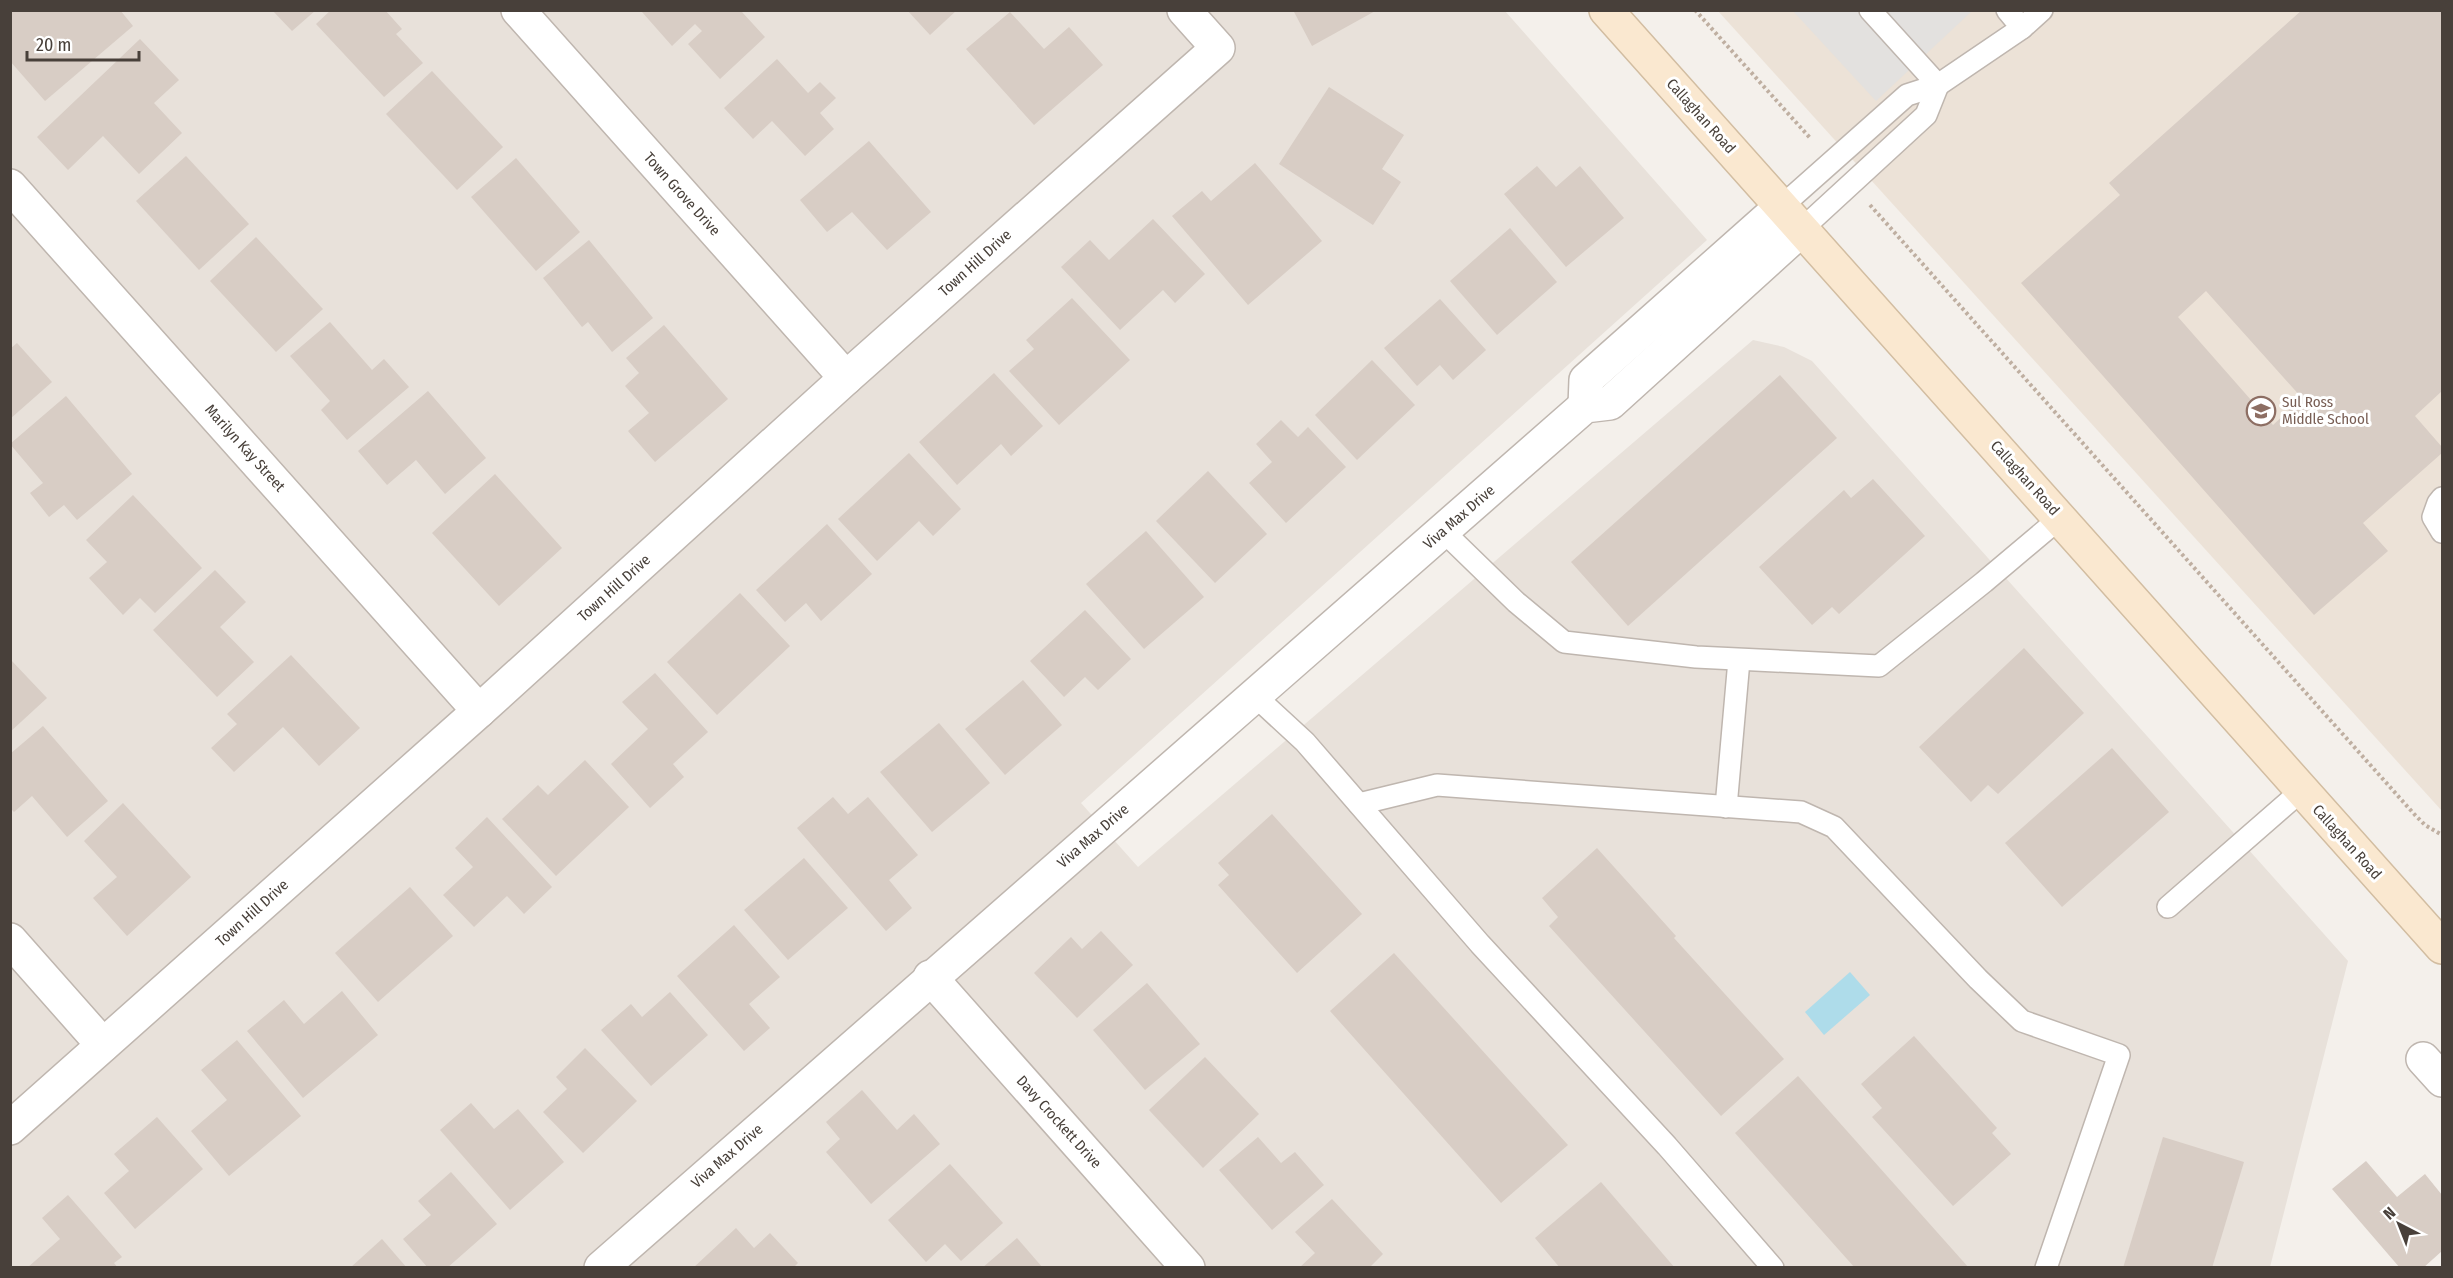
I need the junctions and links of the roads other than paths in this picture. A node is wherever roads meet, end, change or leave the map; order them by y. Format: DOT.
graph roads {
  1 [pos="518,10"];
  2 [pos="1184,10"];
  3 [pos="1606,10"];
  4 [pos="1870,10"];
  5 [pos="2007,10"];
  6 [pos="2042,10"];
  7 [pos="2022,28"];
  8 [pos="1938,85"];
  9 [pos="10,186"];
  10 [pos="1792,218"];
  11 [pos="846,378"];
  12 [pos="2442,498"];
  13 [pos="2060,518"];
  14 [pos="1443,531"];
  15 [pos="2442,532"];
  16 [pos="1738,660"];
  17 [pos="1254,695"];
  18 [pos="479,711"];
  19 [pos="2301,791"];
  20 [pos="1359,804"];
  21 [pos="1726,807"];
  22 [pos="2168,907"];
  23 [pos="2438,933"];
  24 [pos="10,940"];
  25 [pos="930,977"];
  26 [pos="103,1045"];
  27 [pos="10,1128"];
  28 [pos="601,1268"];
  29 [pos="1188,1268"];
  30 [pos="1773,1268"];
  31 [pos="2046,1268"];
  1 -- 11 [label="street, Town Grove Drive"];
  2 -- 11 [label="street, Town Hill Drive"];
  3 -- 10 [label="main road, Callaghan Road"];
  4 -- 8 [label="lane"];
  5 -- 7 [label="lane"];
  6 -- 7 [label="lane"];
  7 -- 8 [label="lane"];
  8 -- 10 [label="lane"];
  8 -- 10 [label="lane"];
  9 -- 18 [label="street, Marilyn Kay Street"];
  10 -- 13 [label="main road, Callaghan Road"];
  10 -- 14 [label="street, Viva Max Drive"];
  11 -- 18 [label="street, Town Hill Drive"];
  12 -- 15 [label="lane"];
  13 -- 16 [label="lane"];
  13 -- 19 [label="main road, Callaghan Road"];
  14 -- 16 [label="lane"];
  14 -- 17 [label="street, Viva Max Drive"];
  16 -- 21 [label="lane"];
  17 -- 20 [label="lane"];
  17 -- 25 [label="street, Viva Max Drive"];
  18 -- 26 [label="street, Town Hill Drive"];
  19 -- 22 [label="lane"];
  19 -- 23 [label="main road, Callaghan Road"];
  20 -- 21 [label="lane"];
  20 -- 30 [label="lane"];
  21 -- 31 [label="lane"];
  24 -- 26 [label="street"];
  25 -- 28 [label="street, Viva Max Drive"];
  25 -- 29 [label="street, Davy Crockett Drive"];
  26 -- 27 [label="street, Town Hill Drive"];
}
